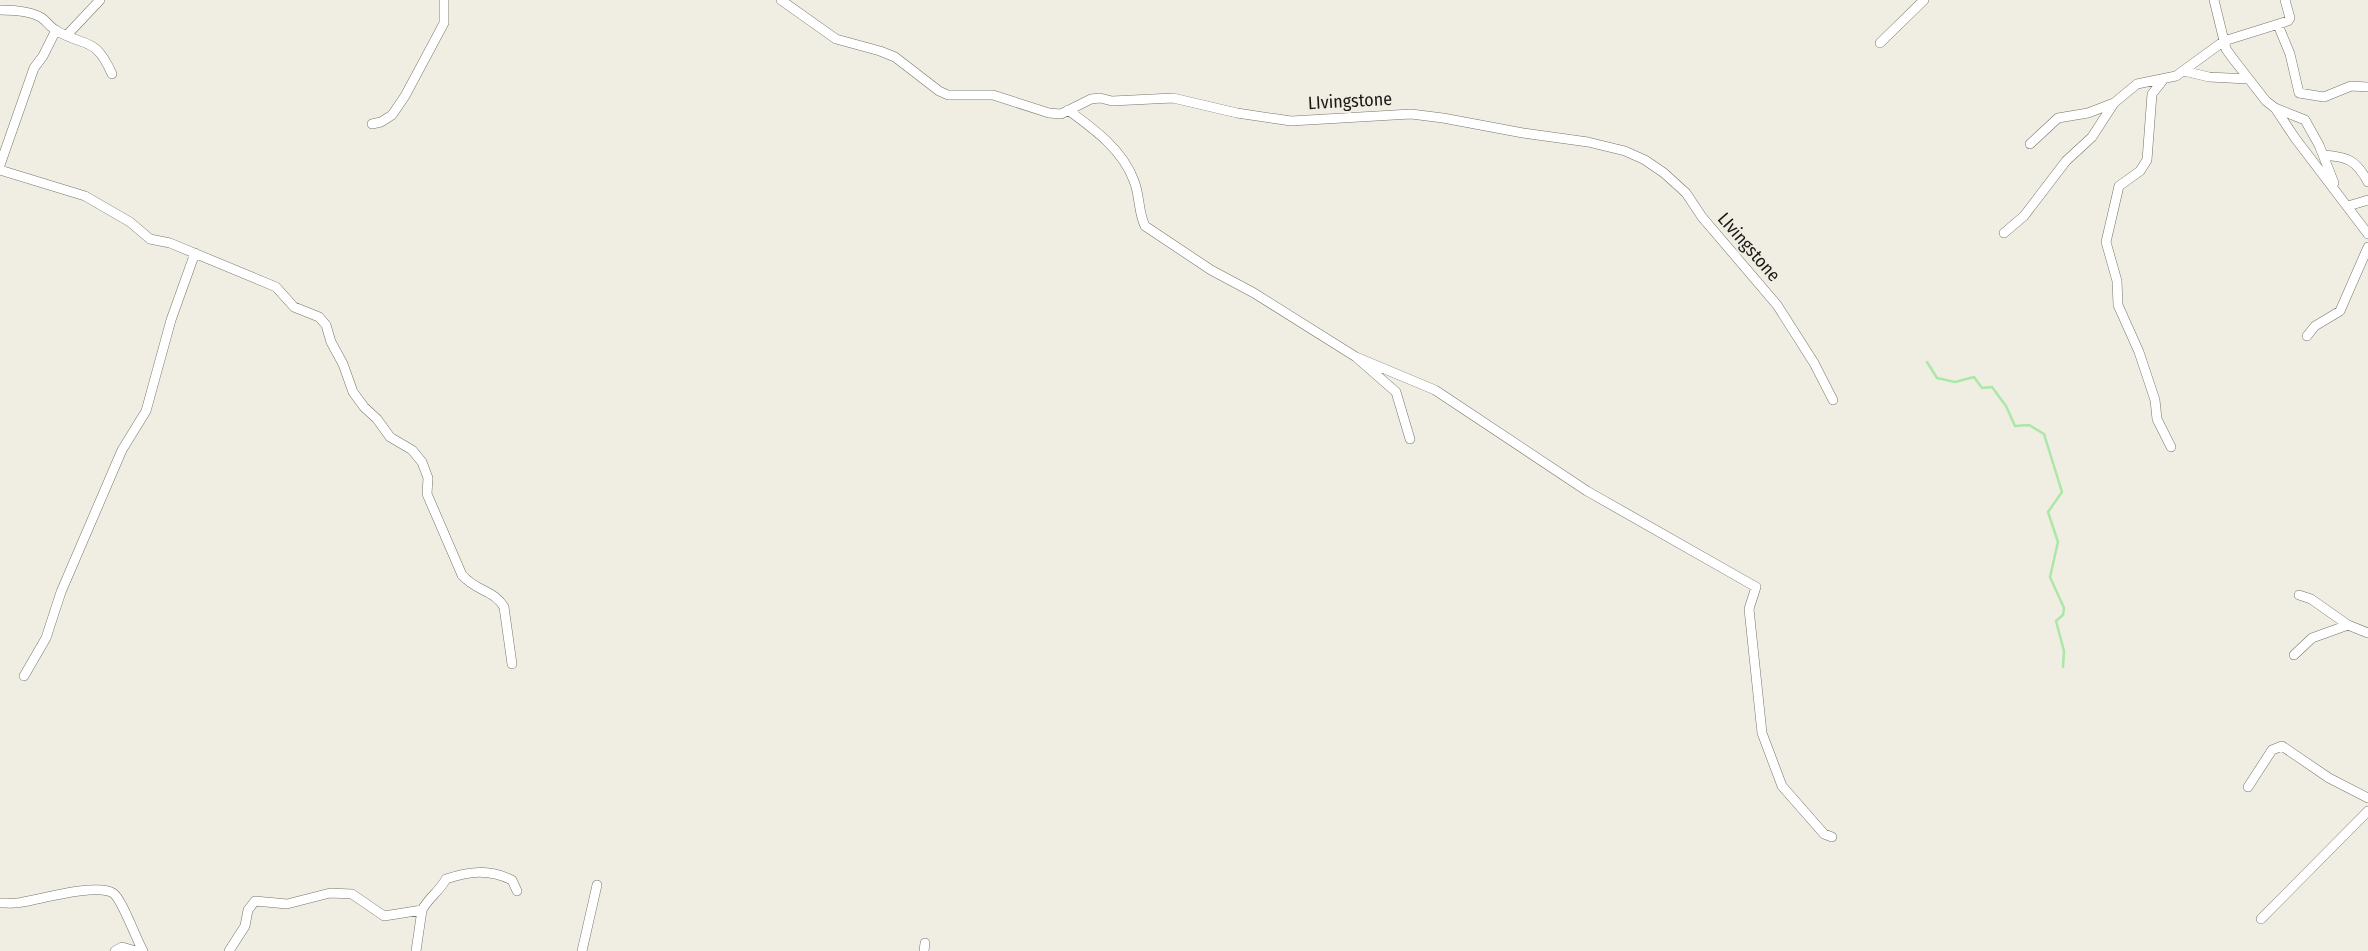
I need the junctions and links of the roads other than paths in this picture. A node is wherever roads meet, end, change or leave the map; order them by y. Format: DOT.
graph roads {
  1 [pos="100,0"];
  2 [pos="444,0"];
  3 [pos="781,0"];
  4 [pos="1924,0"];
  5 [pos="2214,0"];
  6 [pos="2285,0"];
  7 [pos="0,10"];
  8 [pos="2278,25"];
  9 [pos="56,30"];
  10 [pos="68,35"];
  11 [pos="2224,41"];
  12 [pos="1880,43"];
  13 [pos="2184,71"];
  14 [pos="112,74"];
  15 [pos="2164,79"];
  16 [pos="2248,79"];
  17 [pos="2368,87"];
  18 [pos="2114,103"];
  19 [pos="2275,108"];
  20 [pos="1068,110"];
  21 [pos="372,124"];
  22 [pos="2030,144"];
  23 [pos="2324,155"];
  24 [pos="0,165"];
  25 [pos="0,170"];
  26 [pos="2368,182"];
  27 [pos="2337,193"];
  28 [pos="2368,200"];
  29 [pos="2348,206"];
  30 [pos="2004,233"];
  31 [pos="2368,234"];
  32 [pos="2368,246"];
  33 [pos="195,253"];
  34 [pos="2307,336"];
  35 [pos="1356,357"];
  36 [pos="1833,400"];
  37 [pos="1410,439"];
  38 [pos="2171,447"];
  39 [pos="2299,596"];
  40 [pos="2348,625"];
  41 [pos="2368,633"];
  42 [pos="2294,655"];
  43 [pos="512,664"];
  44 [pos="24,676"];
  45 [pos="2248,787"];
  46 [pos="2368,798"];
  47 [pos="2368,811"];
  48 [pos="1832,837"];
  49 [pos="597,885"];
  50 [pos="517,891"];
  51 [pos="0,902"];
  52 [pos="422,910"];
  53 [pos="2261,918"];
  54 [pos="115,951"];
  55 [pos="136,951"];
  56 [pos="143,951"];
  57 [pos="229,951"];
  58 [pos="416,951"];
  59 [pos="582,951"];
  1 -- 10 [label="street"];
  2 -- 21 [label="street"];
  3 -- 20 [label="street, LIvingstone"];
  4 -- 12 [label="street"];
  5 -- 11 [label="street"];
  6 -- 8 [label="street"];
  7 -- 9 [label="street"];
  8 -- 11 [label="street"];
  8 -- 17 [label="street"];
  9 -- 10 [label="street"];
  9 -- 24 [label="street"];
  10 -- 14 [label="street"];
  11 -- 13 [label="street"];
  11 -- 16 [label="street"];
  13 -- 15 [label="street"];
  13 -- 16 [label="street"];
  15 -- 18 [label="street"];
  15 -- 38 [label="street"];
  16 -- 19 [label="street"];
  18 -- 22 [label="street"];
  18 -- 30 [label="street"];
  19 -- 23 [label="street"];
  19 -- 27 [label="street"];
  20 -- 35 [label="street"];
  20 -- 36 [label="street, LIvingstone"];
  23 -- 26 [label="street"];
  23 -- 27 [label="street"];
  25 -- 33 [label="street"];
  27 -- 29 [label="street"];
  28 -- 29 [label="street"];
  29 -- 31 [label="street"];
  32 -- 34 [label="street"];
  33 -- 43 [label="street"];
  33 -- 44 [label="street"];
  35 -- 37 [label="street"];
  35 -- 48 [label="street"];
  39 -- 40 [label="street"];
  40 -- 41 [label="street"];
  40 -- 42 [label="street"];
  45 -- 46 [label="street"];
  47 -- 53 [label="street"];
  49 -- 59 [label="street"];
  50 -- 52 [label="street"];
  51 -- 56 [label="street"];
  52 -- 57 [label="street"];
  52 -- 58 [label="street"];
  54 -- 55 [label="street"];
}
